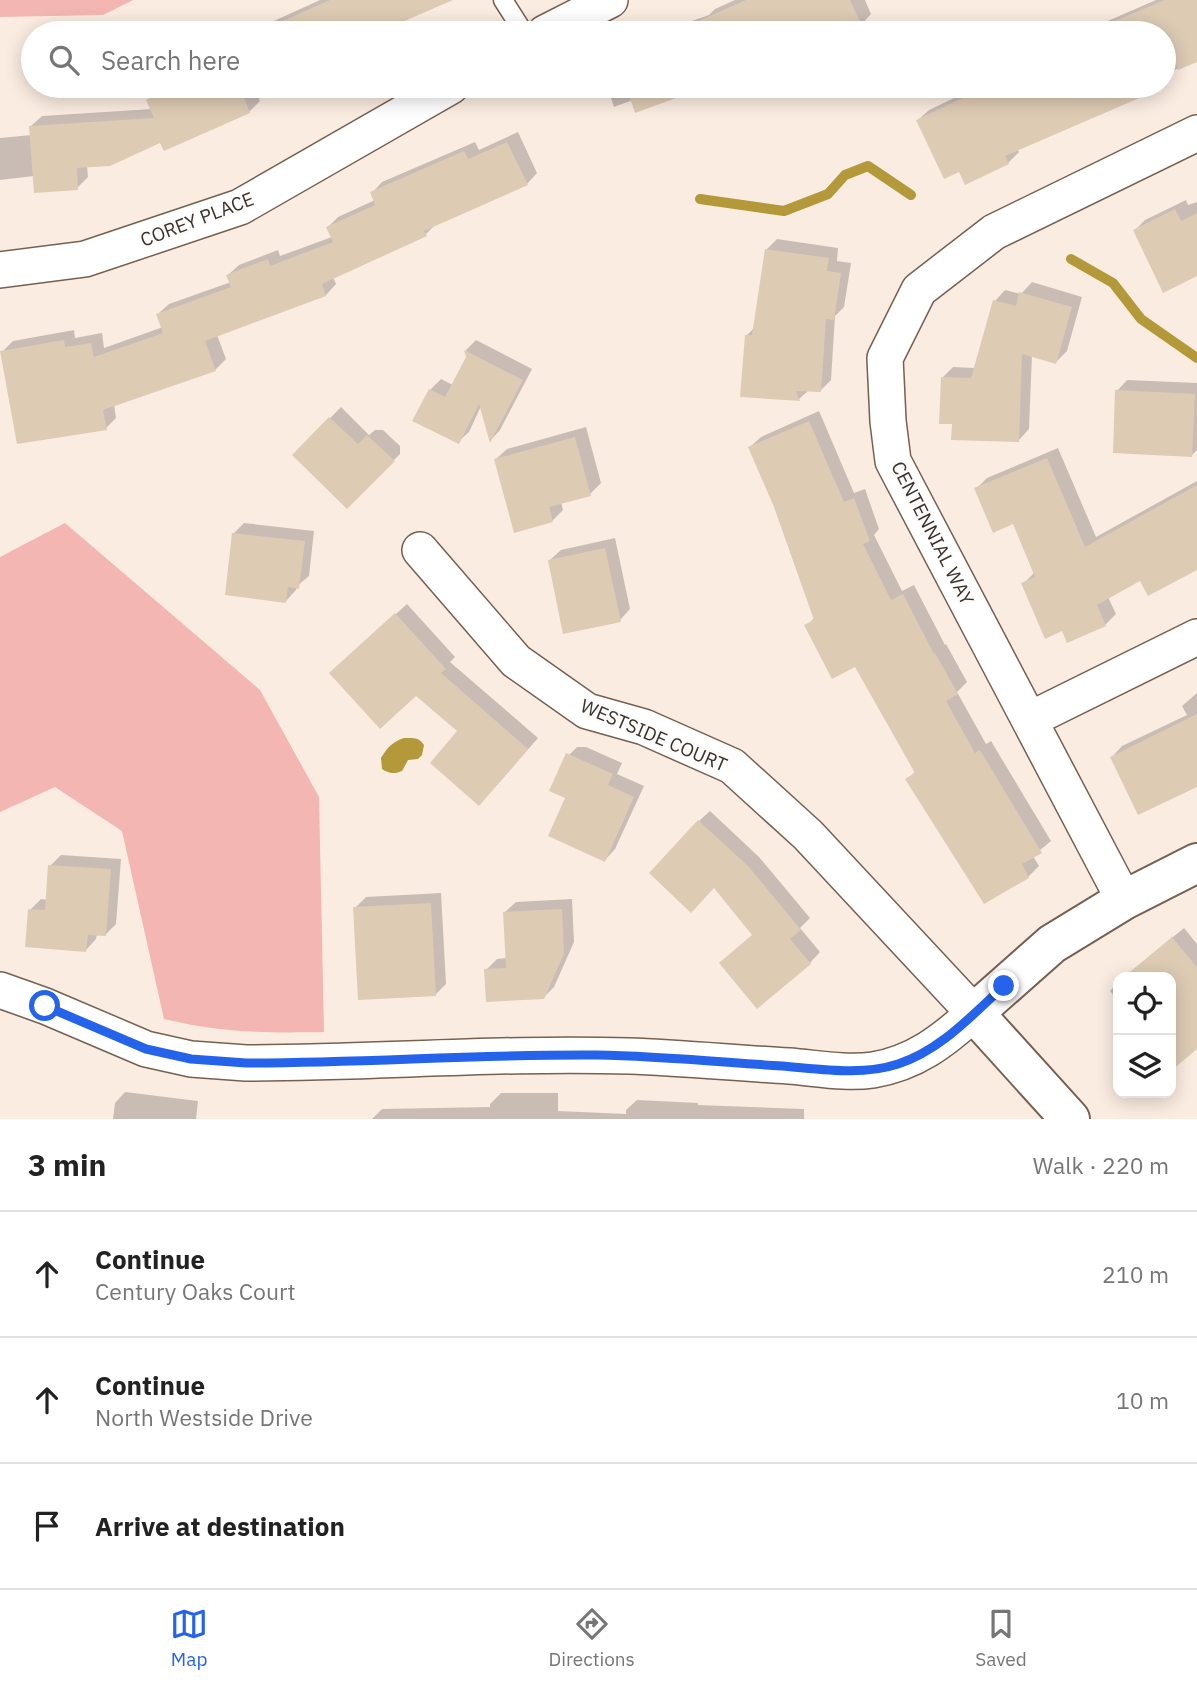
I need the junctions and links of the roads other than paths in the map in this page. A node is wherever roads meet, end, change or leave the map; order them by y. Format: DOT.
graph roads {
  1 [pos="503,0"];
  2 [pos="610,0"];
  3 [pos="516,21"];
  4 [pos="569,21"];
  5 [pos="430,98"];
  6 [pos="1197,133"];
  7 [pos="0,270"];
  8 [pos="420,550"];
  9 [pos="1197,637"];
  10 [pos="1031,719"];
  11 [pos="1197,863"];
  12 [pos="1124,900"];
  13 [pos="0,990"];
  14 [pos="974,1013"];
  15 [pos="1070,1119"];
  1 -- 3 [label="lane"];
  2 -- 4 [label="street"];
  5 -- 7 [label="street, COREY PLACE"];
  6 -- 10 [label="street, CENTENNIAL WAY"];
  8 -- 14 [label="street, WESTSIDE COURT"];
  9 -- 10 [label="street"];
  10 -- 12 [label="street, CENTENNIAL WAY"];
  11 -- 12 [label="street"];
  12 -- 14 [label="street"];
  13 -- 14 [label="street"];
  14 -- 15 [label="street"];
}
